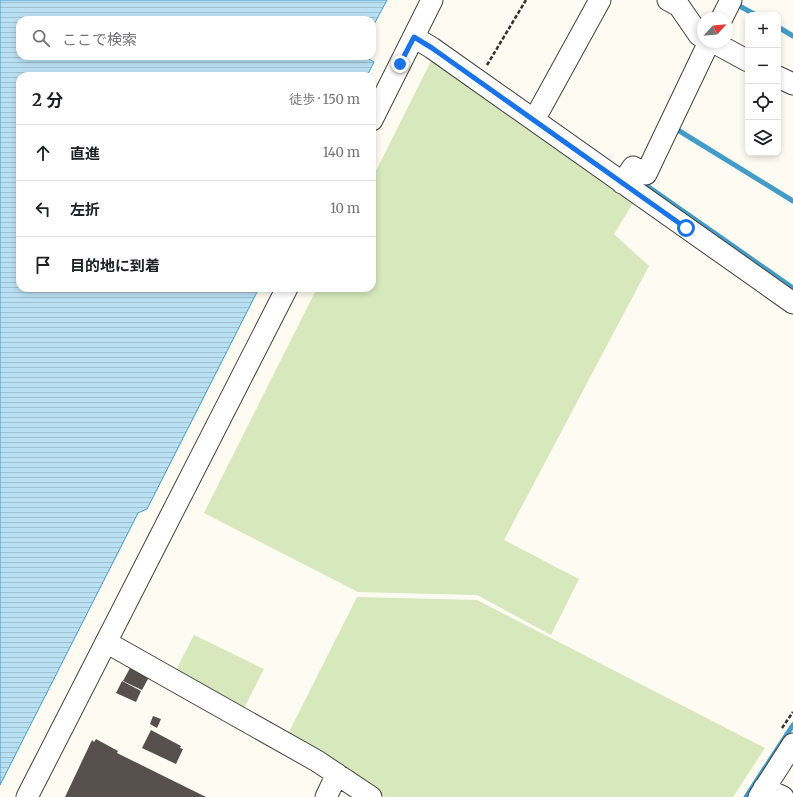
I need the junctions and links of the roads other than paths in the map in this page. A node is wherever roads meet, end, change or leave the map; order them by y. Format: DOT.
graph roads {
  1 [pos="432,0"];
  2 [pos="600,0"];
  3 [pos="668,0"];
  4 [pos="731,0"];
  5 [pos="725,12"];
  6 [pos="697,27"];
  7 [pos="414,37"];
  8 [pos="703,48"];
  9 [pos="724,48"];
  10 [pos="745,59"];
  11 [pos="781,78"];
  12 [pos="793,84"];
  13 [pos="376,112"];
  14 [pos="534,120"];
  15 [pos="634,175"];
  16 [pos="285,292"];
  17 [pos="793,303"];
  18 [pos="106,642"];
  19 [pos="791,751"];
  20 [pos="337,774"];
  21 [pos="761,793"];
  22 [pos="27,797"];
  23 [pos="326,797"];
  24 [pos="371,797"];
  25 [pos="783,797"];
  1 -- 7 [label="street"];
  2 -- 14 [label="street"];
  3 -- 6 [label="street"];
  4 -- 5 [label="street"];
  7 -- 13 [label="street"];
  7 -- 14 [label="street"];
  8 -- 15 [label="street"];
  9 -- 10 [label="street"];
  11 -- 12 [label="street"];
  14 -- 15 [label="street"];
  15 -- 17 [label="street"];
  16 -- 18 [label="street"];
  18 -- 20 [label="street"];
  18 -- 22 [label="street"];
  19 -- 21 [label="street"];
  20 -- 23 [label="street"];
  20 -- 24 [label="street"];
  21 -- 25 [label="street"];
}
